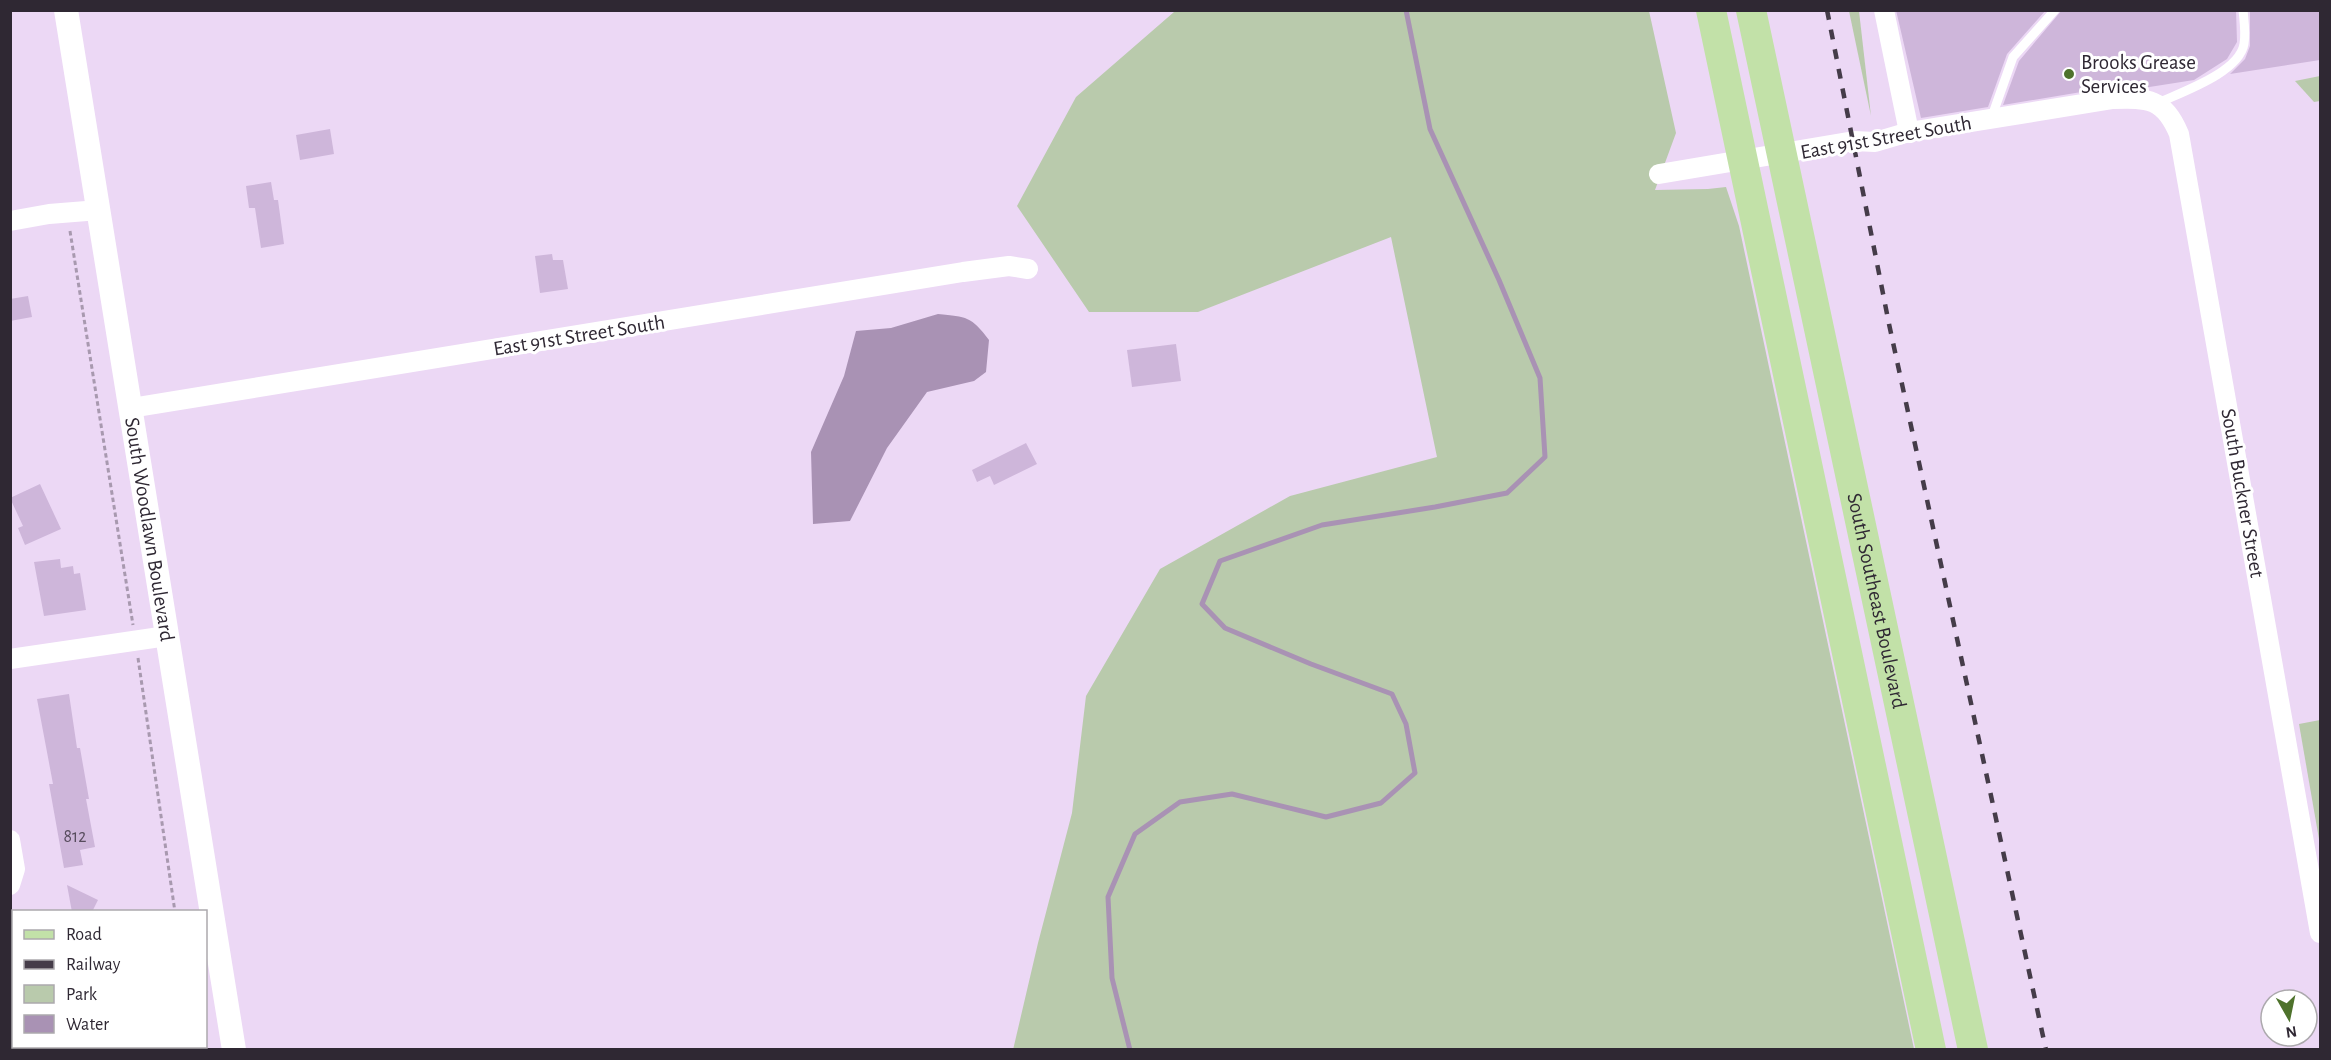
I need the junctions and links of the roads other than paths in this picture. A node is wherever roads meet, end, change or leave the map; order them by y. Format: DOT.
graph roads {
  1 [pos="66,10"];
  2 [pos="1711,10"];
  3 [pos="1751,10"];
  4 [pos="1884,10"];
  5 [pos="2055,10"];
  6 [pos="2243,10"];
  7 [pos="2156,104"];
  8 [pos="1990,119"];
  9 [pos="1909,132"];
  10 [pos="1782,154"];
  11 [pos="1744,160"];
  12 [pos="1659,174"];
  13 [pos="99,210"];
  14 [pos="10,221"];
  15 [pos="1028,269"];
  16 [pos="131,408"];
  17 [pos="166,636"];
  18 [pos="10,659"];
  19 [pos="10,840"];
  20 [pos="10,885"];
  21 [pos="2320,933"];
  22 [pos="234,1050"];
  23 [pos="1931,1050"];
  24 [pos="1973,1050"];
  1 -- 13 [label="street, South Woodlawn Boulevard"];
  2 -- 11 [label="main road, South Southeast Boulevard"];
  3 -- 10 [label="main road, South Southeast Boulevard"];
  4 -- 9 [label="street"];
  5 -- 8 [label="lane"];
  6 -- 7 [label="lane"];
  7 -- 8 [label="street, East 91st Street South"];
  7 -- 21 [label="street, South Buckner Street"];
  8 -- 9 [label="street, East 91st Street South"];
  9 -- 10 [label="street, East 91st Street South"];
  10 -- 11 [label="street, East 91st Street South"];
  10 -- 24 [label="main road, South Southeast Boulevard"];
  11 -- 12 [label="street, East 91st Street South"];
  11 -- 23 [label="main road, South Southeast Boulevard"];
  13 -- 14 [label="street"];
  13 -- 16 [label="street, South Woodlawn Boulevard"];
  15 -- 16 [label="street, East 91st Street South"];
  16 -- 17 [label="street, South Woodlawn Boulevard"];
  17 -- 18 [label="street"];
  17 -- 22 [label="street, South Woodlawn Boulevard"];
  19 -- 20 [label="street"];
}
